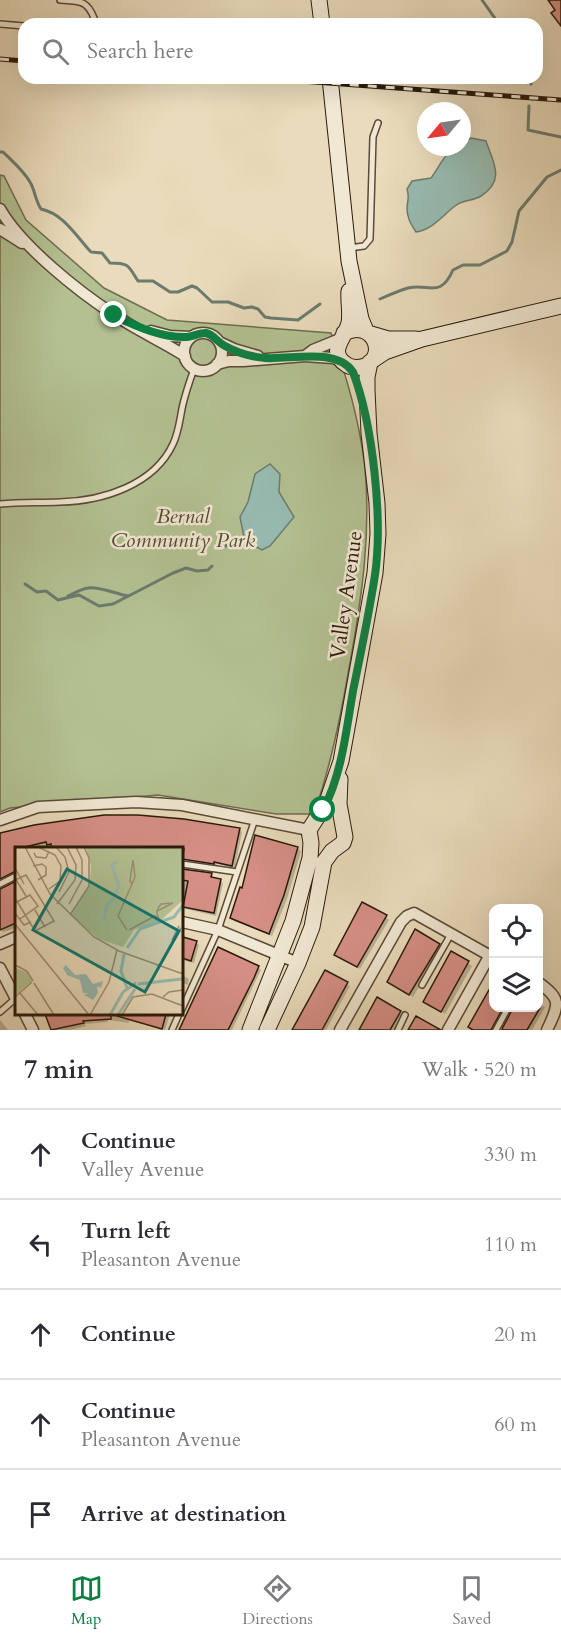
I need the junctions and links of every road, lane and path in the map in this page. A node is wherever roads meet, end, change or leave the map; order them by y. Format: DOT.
graph roads {
  1 [pos="60,0"];
  2 [pos="320,0"];
  3 [pos="94,18"];
  4 [pos="322,18"];
  5 [pos="0,24"];
  6 [pos="18,26"];
  7 [pos="331,84"];
  8 [pos="378,123"];
  9 [pos="0,208"];
  10 [pos="0,229"];
  11 [pos="38,253"];
  12 [pos="348,254"];
  13 [pos="561,306"];
  14 [pos="136,327"];
  15 [pos="368,333"];
  16 [pos="342,336"];
  17 [pos="191,337"];
  18 [pos="422,339"];
  19 [pos="219,342"];
  20 [pos="185,356"];
  21 [pos="305,356"];
  22 [pos="264,358"];
  23 [pos="371,361"];
  24 [pos="217,364"];
  25 [pos="346,364"];
  26 [pos="194,369"];
  27 [pos="369,433"];
  28 [pos="0,504"];
  29 [pos="341,761"];
  30 [pos="255,819"];
  31 [pos="0,820"];
  32 [pos="343,824"];
  33 [pos="313,830"];
  34 [pos="332,851"];
  35 [pos="183,864"];
  36 [pos="237,872"];
  37 [pos="15,876"];
  38 [pos="0,884"];
  39 [pos="183,922"];
  40 [pos="218,930"];
  41 [pos="451,934"];
  42 [pos="15,938"];
  43 [pos="0,944"];
  44 [pos="489,954"];
  45 [pos="280,956"];
  46 [pos="491,958"];
  47 [pos="298,963"];
  48 [pos="0,968"];
  49 [pos="422,985"];
  50 [pos="543,985"];
  51 [pos="183,990"];
  52 [pos="189,992"];
  53 [pos="15,996"];
  54 [pos="15,999"];
  55 [pos="183,1007"];
  56 [pos="0,1012"];
  57 [pos="506,1012"];
  58 [pos="25,1015"];
  59 [pos="179,1015"];
  60 [pos="405,1015"];
  61 [pos="33,1030"];
  62 [pos="172,1030"];
  63 [pos="250,1030"];
  64 [pos="267,1030"];
  65 [pos="340,1030"];
  66 [pos="398,1030"];
  67 [pos="448,1030"];
  68 [pos="496,1030"];
  69 [pos="547,1030"];
  1 -- 3 [label="lane"];
  2 -- 4 [label="street"];
  5 -- 6 [label="lane"];
  7 -- 12 [label="street"];
  8 -- 12 [label="lane"];
  9 -- 11 [label="street"];
  10 -- 11 [label="street"];
  11 -- 14 [label="street"];
  12 -- 15 [label="street"];
  12 -- 16 [label="street"];
  13 -- 18 [label="street"];
  14 -- 17 [label="street"];
  14 -- 20 [label="street"];
  15 -- 16 [label="street"];
  15 -- 18 [label="street"];
  15 -- 23 [label="street"];
  16 -- 21 [label="street"];
  16 -- 25 [label="street"];
  17 -- 19 [label="street"];
  17 -- 20 [label="street"];
  18 -- 23 [label="street"];
  19 -- 22 [label="street"];
  19 -- 24 [label="street"];
  20 -- 26 [label="street"];
  21 -- 22 [label="street"];
  21 -- 25 [label="street"];
  22 -- 24 [label="street"];
  23 -- 25 [label="street"];
  23 -- 27 [label="street, Valley Avenue"];
  24 -- 26 [label="street"];
  25 -- 27 [label="street, Valley Avenue"];
  26 -- 28 [label="lane"];
  27 -- 29 [label="street, Valley Avenue"];
  29 -- 32 [label="street, Valley Avenue"];
  29 -- 33 [label="street, Valley Avenue"];
  30 -- 31 [label="street"];
  30 -- 33 [label="street"];
  30 -- 36 [label="lane"];
  32 -- 33 [label="street"];
  32 -- 34 [label="street, Valley Avenue"];
  33 -- 34 [label="street"];
  33 -- 45 [label="street, Valley Avenue"];
  34 -- 47 [label="street, Valley Avenue"];
  35 -- 36 [label="lane"];
  36 -- 40 [label="lane"];
  37 -- 38 [label="lane"];
  39 -- 40 [label="street"];
  40 -- 45 [label="street"];
  40 -- 52 [label="lane"];
  41 -- 44 [label="street"];
  41 -- 49 [label="lane"];
  41 -- 65 [label="street"];
  42 -- 43 [label="street"];
  45 -- 47 [label="street"];
  45 -- 63 [label="street, Valley Avenue"];
  46 -- 67 [label="street"];
  47 -- 64 [label="street, Valley Avenue"];
  48 -- 53 [label="street"];
  50 -- 69 [label="street"];
  51 -- 52 [label="lane"];
  52 -- 55 [label="lane"];
  54 -- 56 [label="lane"];
  57 -- 68 [label="lane"];
  58 -- 61 [label="street"];
  59 -- 62 [label="lane"];
  60 -- 66 [label="lane"];
}
